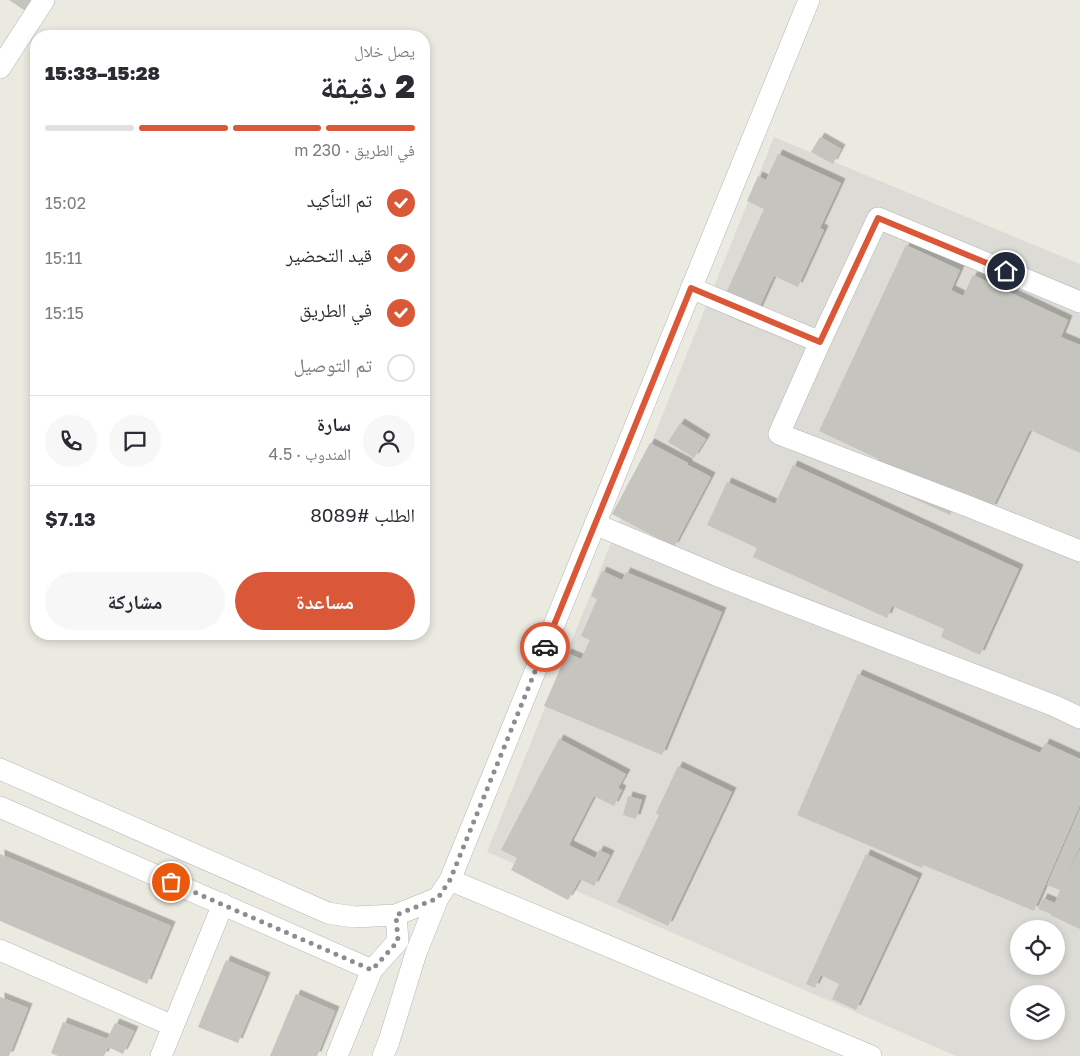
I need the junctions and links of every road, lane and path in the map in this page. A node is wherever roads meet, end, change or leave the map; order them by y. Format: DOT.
graph roads {
  1 [pos="44,0"];
  2 [pos="809,0"];
  3 [pos="0,68"];
  4 [pos="691,288"];
  5 [pos="1080,302"];
  6 [pos="820,342"];
  7 [pos="595,524"];
  8 [pos="1080,551"];
  9 [pos="1080,718"];
  10 [pos="0,769"];
  11 [pos="0,807"];
  12 [pos="450,880"];
  13 [pos="438,898"];
  14 [pos="223,904"];
  15 [pos="396,915"];
  16 [pos="398,941"];
  17 [pos="0,950"];
  18 [pos="416,952"];
  19 [pos="372,970"];
  20 [pos="173,1026"];
  21 [pos="161,1056"];
  22 [pos="337,1056"];
  23 [pos="383,1056"];
  24 [pos="871,1056"];
  1 -- 3 [label="street"];
  2 -- 4 [label="street"];
  4 -- 6 [label="street"];
  4 -- 7 [label="street"];
  5 -- 6 [label="street"];
  6 -- 8 [label="street"];
  7 -- 9 [label="street"];
  7 -- 12 [label="street"];
  10 -- 15 [label="street"];
  11 -- 14 [label="street"];
  12 -- 13 [label="street"];
  12 -- 24 [label="street"];
  13 -- 15 [label="street"];
  13 -- 18 [label="street"];
  14 -- 19 [label="street"];
  14 -- 20 [label="street"];
  15 -- 16 [label="street"];
  16 -- 18 [label="street"];
  16 -- 19 [label="street"];
  17 -- 20 [label="street"];
  18 -- 23 [label="street"];
  19 -- 22 [label="street"];
  20 -- 21 [label="street"];
}
